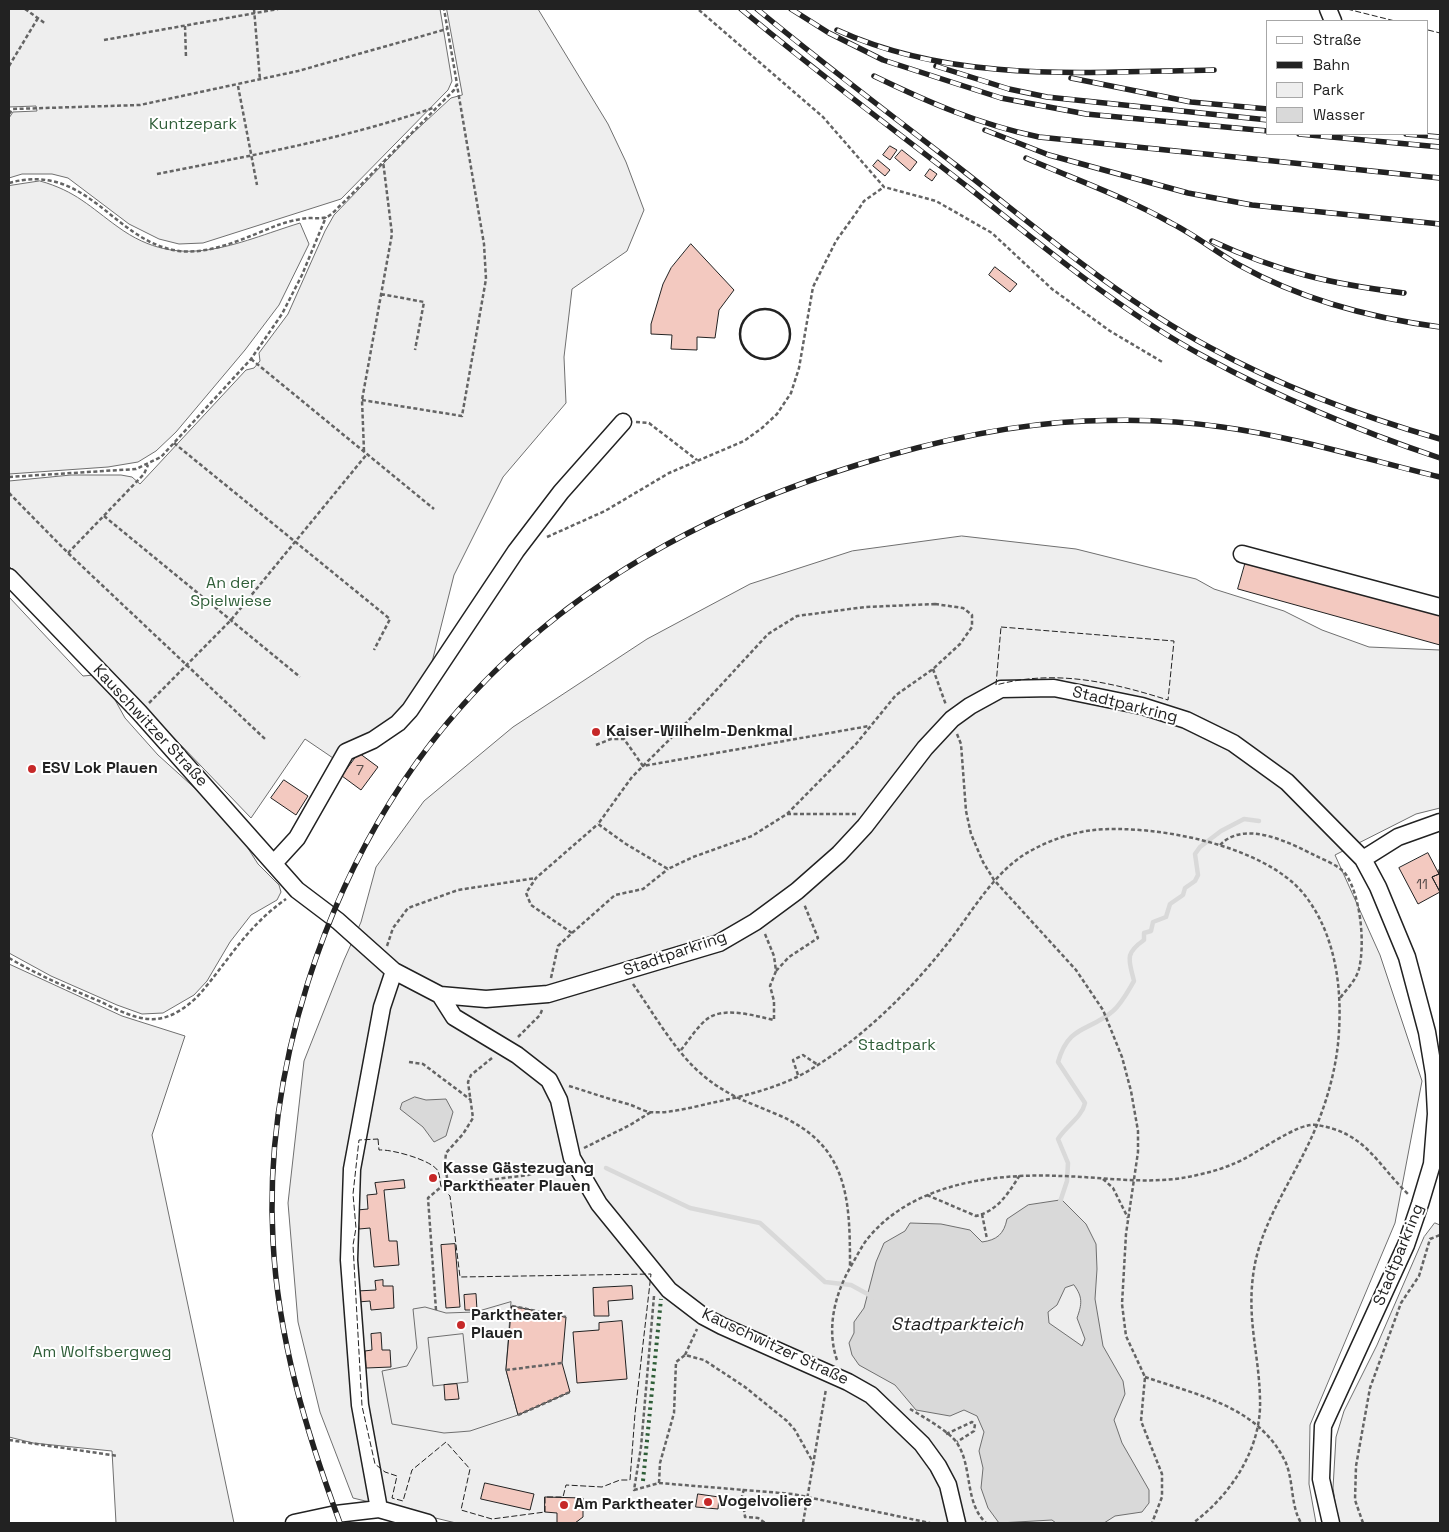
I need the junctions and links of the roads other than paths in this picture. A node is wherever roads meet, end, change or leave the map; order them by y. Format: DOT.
graph roads {
  1 [pos="623,422"];
  2 [pos="1242,554"];
  3 [pos="9,576"];
  4 [pos="1440,607"];
  5 [pos="1440,822"];
  6 [pos="1363,859"];
  7 [pos="275,862"];
  8 [pos="293,884"];
  9 [pos="388,966"];
  10 [pos="440,995"];
  11 [pos="379,1509"];
  12 [pos="294,1523"];
  13 [pos="428,1523"];
  14 [pos="957,1523"];
  15 [pos="1331,1523"];
  1 -- 7 [label="street"];
  2 -- 4 [label="street"];
  3 -- 7 [label="street, Kauschwitzer Straße"];
  5 -- 6 [label="street"];
  6 -- 10 [label="street, Stadtparkring"];
  6 -- 15 [label="street, Stadtparkring"];
  7 -- 8 [label="street, Kauschwitzer Straße"];
  8 -- 9 [label="street, Stadtparkring"];
  9 -- 10 [label="street, Stadtparkring"];
  9 -- 11 [label="street"];
  10 -- 14 [label="street, Kauschwitzer Straße"];
  11 -- 12 [label="street"];
  11 -- 13 [label="street"];
}
